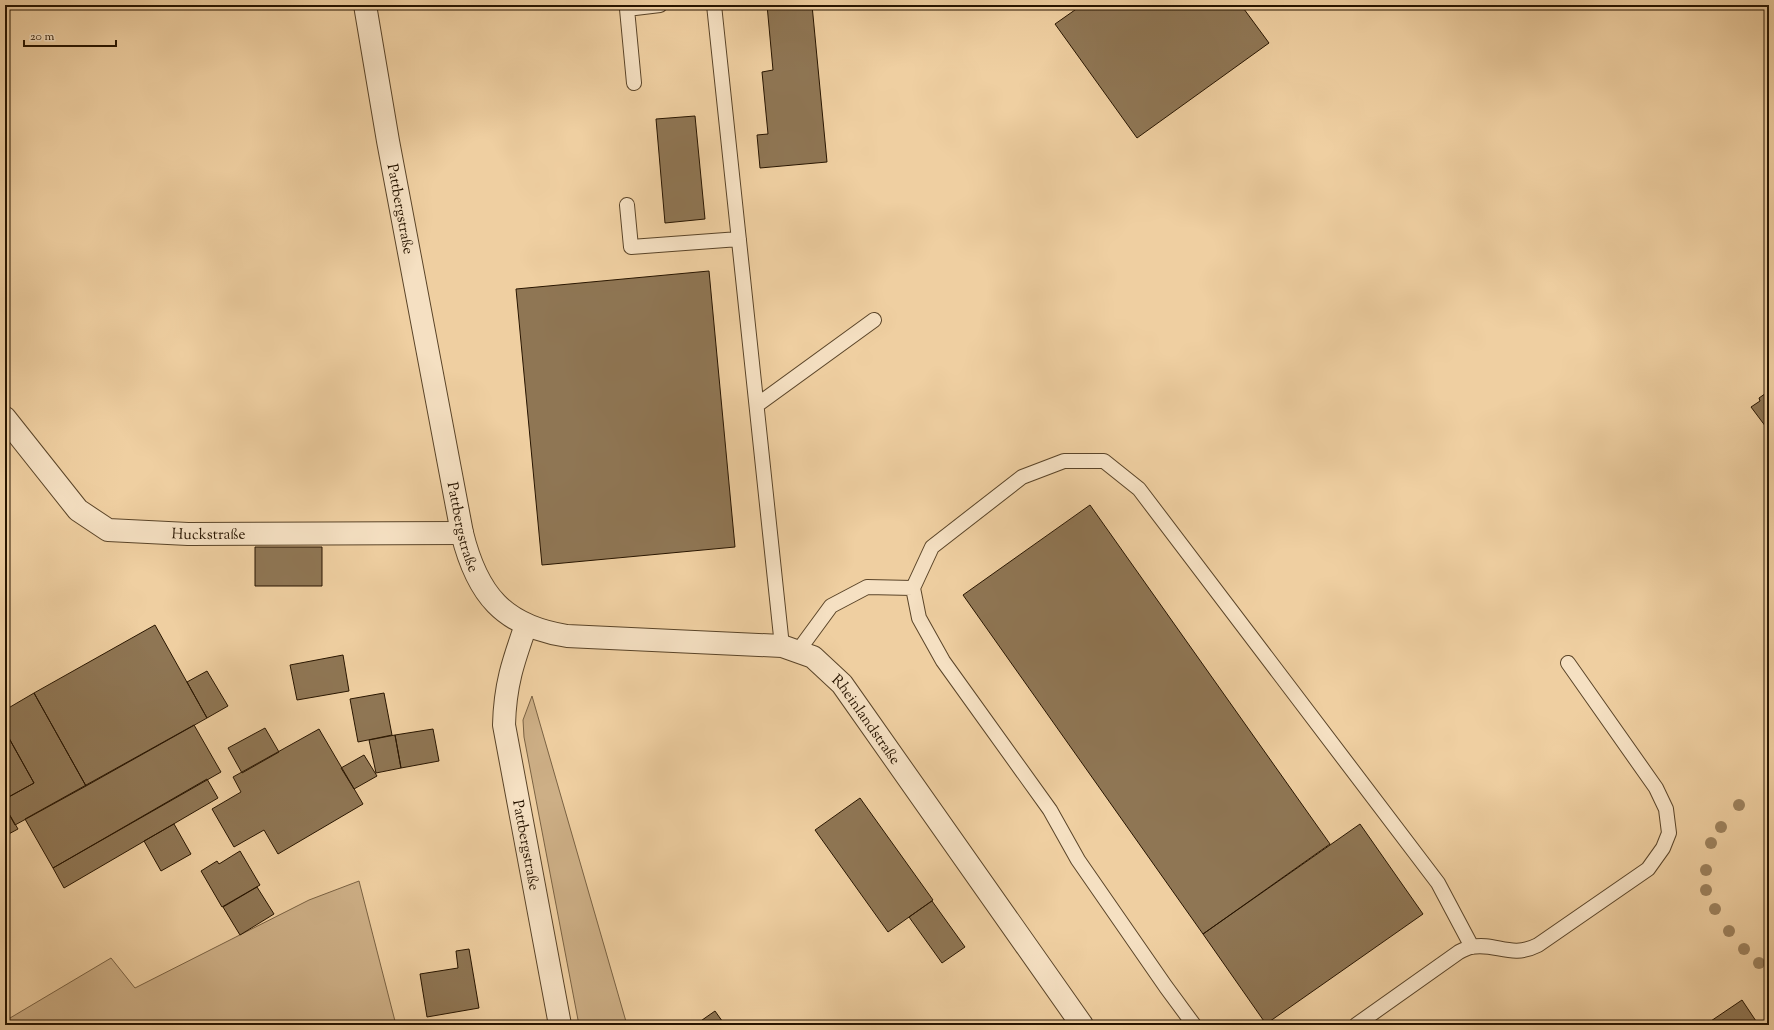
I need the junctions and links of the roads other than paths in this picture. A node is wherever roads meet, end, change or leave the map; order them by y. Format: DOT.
graph roads {
  1 [pos="365,5"];
  2 [pos="660,5"];
  3 [pos="714,5"];
  4 [pos="634,83"];
  5 [pos="627,205"];
  6 [pos="738,239"];
  7 [pos="874,320"];
  8 [pos="757,405"];
  9 [pos="5,418"];
  10 [pos="462,533"];
  11 [pos="913,588"];
  12 [pos="526,625"];
  13 [pos="790,649"];
  14 [pos="1568,663"];
  15 [pos="1472,947"];
  16 [pos="560,1025"];
  17 [pos="1082,1025"];
  18 [pos="1194,1025"];
  19 [pos="1356,1025"];
  1 -- 10 [label="street, Pattbergstraße"];
  2 -- 4 [label="lane"];
  3 -- 6 [label="lane"];
  5 -- 6 [label="lane"];
  6 -- 8 [label="lane"];
  7 -- 8 [label="lane"];
  8 -- 13 [label="lane"];
  9 -- 10 [label="street, Huckstraße"];
  10 -- 12 [label="street, Pattbergstraße"];
  11 -- 13 [label="lane"];
  11 -- 15 [label="lane"];
  11 -- 18 [label="lane"];
  12 -- 13 [label="street, Rheinlandstraße"];
  12 -- 16 [label="street, Pattbergstraße"];
  13 -- 17 [label="street, Rheinlandstraße"];
  14 -- 15 [label="lane"];
  15 -- 19 [label="lane"];
}
